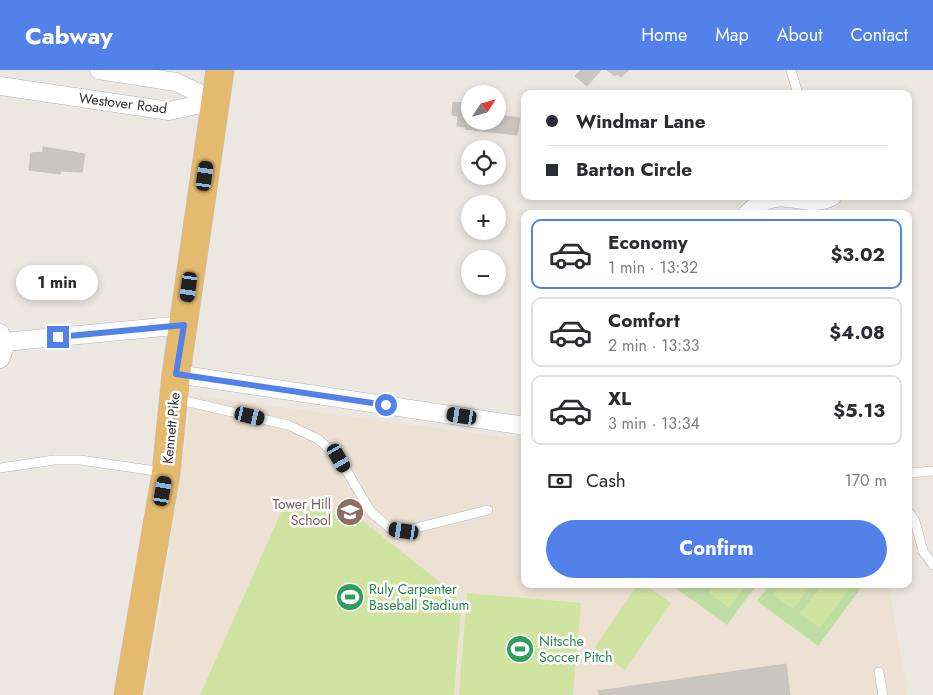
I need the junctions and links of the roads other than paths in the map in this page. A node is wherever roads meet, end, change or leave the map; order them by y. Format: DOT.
graph roads {
  1 [pos="99,70"];
  2 [pos="220,70"];
  3 [pos="792,70"];
  4 [pos="0,86"];
  5 [pos="797,90"];
  6 [pos="215,101"];
  7 [pos="766,200"];
  8 [pos="751,210"];
  9 [pos="184,325"];
  10 [pos="2,337"];
  11 [pos="0,359"];
  12 [pos="175,386"];
  13 [pos="521,426"];
  14 [pos="0,468"];
  15 [pos="933,471"];
  16 [pos="166,473"];
  17 [pos="912,473"];
  18 [pos="488,510"];
  19 [pos="912,517"];
  20 [pos="933,565"];
  21 [pos="879,672"];
  22 [pos="128,695"];
  23 [pos="883,695"];
  1 -- 6 [label="street, Westover Road"];
  2 -- 6 [label="main road, Kennett Pike"];
  3 -- 5 [label="lane"];
  4 -- 6 [label="street, Westover Road"];
  6 -- 9 [label="main road, Kennett Pike"];
  7 -- 8 [label="street"];
  9 -- 10 [label="street"];
  9 -- 12 [label="main road, Kennett Pike"];
  10 -- 11 [label="street"];
  12 -- 13 [label="street"];
  12 -- 16 [label="main road, Kennett Pike"];
  12 -- 18 [label="lane"];
  14 -- 16 [label="lane"];
  15 -- 17 [label="lane"];
  16 -- 22 [label="main road, Kennett Pike"];
  19 -- 20 [label="lane"];
  21 -- 23 [label="lane"];
}
